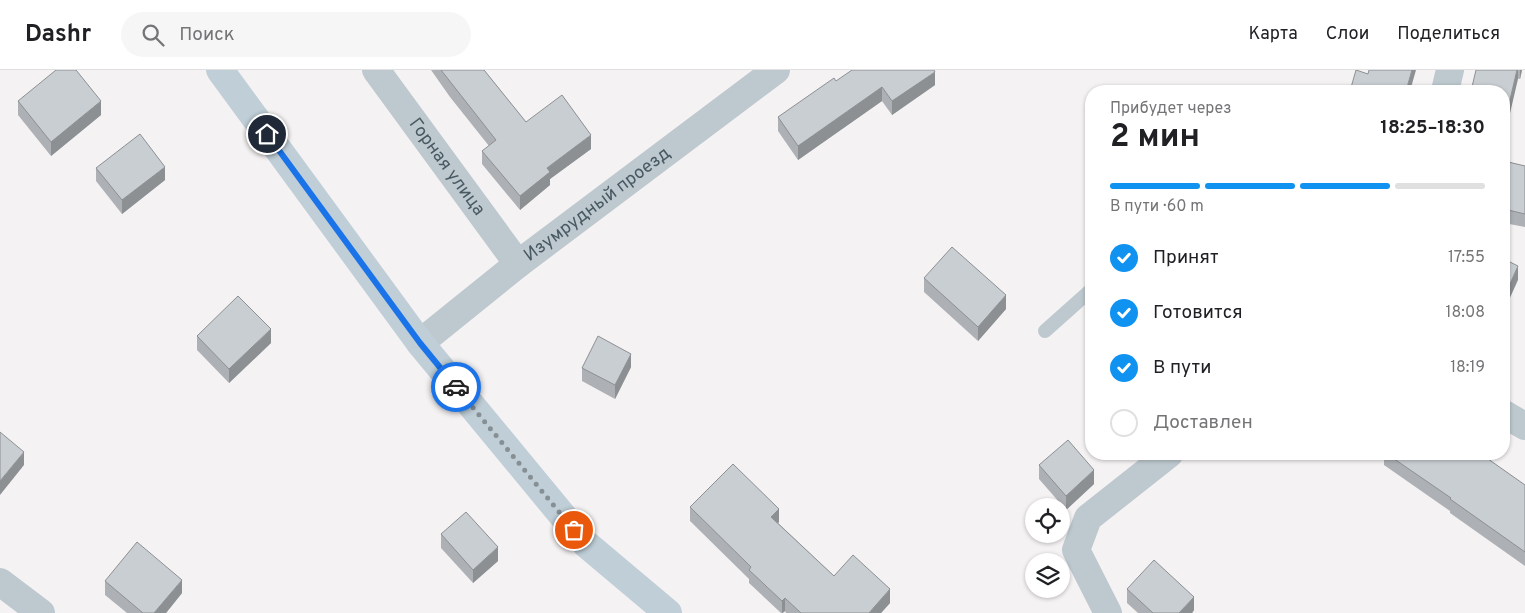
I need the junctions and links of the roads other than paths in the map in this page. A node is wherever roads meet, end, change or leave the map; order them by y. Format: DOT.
graph roads {
  1 [pos="220,70"];
  2 [pos="376,70"];
  3 [pos="776,70"];
  4 [pos="1450,70"];
  5 [pos="1446,85"];
  6 [pos="518,264"];
  7 [pos="1085,295"];
  8 [pos="1045,331"];
  9 [pos="420,343"];
  10 [pos="1510,417"];
  11 [pos="1525,426"];
  12 [pos="1161,460"];
  13 [pos="0,582"];
  14 [pos="41,613"];
  15 [pos="668,613"];
  16 [pos="1108,613"];
  1 -- 9 [label="street"];
  2 -- 6 [label="street, Горная улица"];
  3 -- 6 [label="street, Изумрудный проезд"];
  4 -- 5 [label="street"];
  6 -- 9 [label="street, Изумрудный проезд"];
  7 -- 8 [label="lane"];
  9 -- 15 [label="street"];
  10 -- 11 [label="street"];
  12 -- 16 [label="street"];
  13 -- 14 [label="street"];
}
